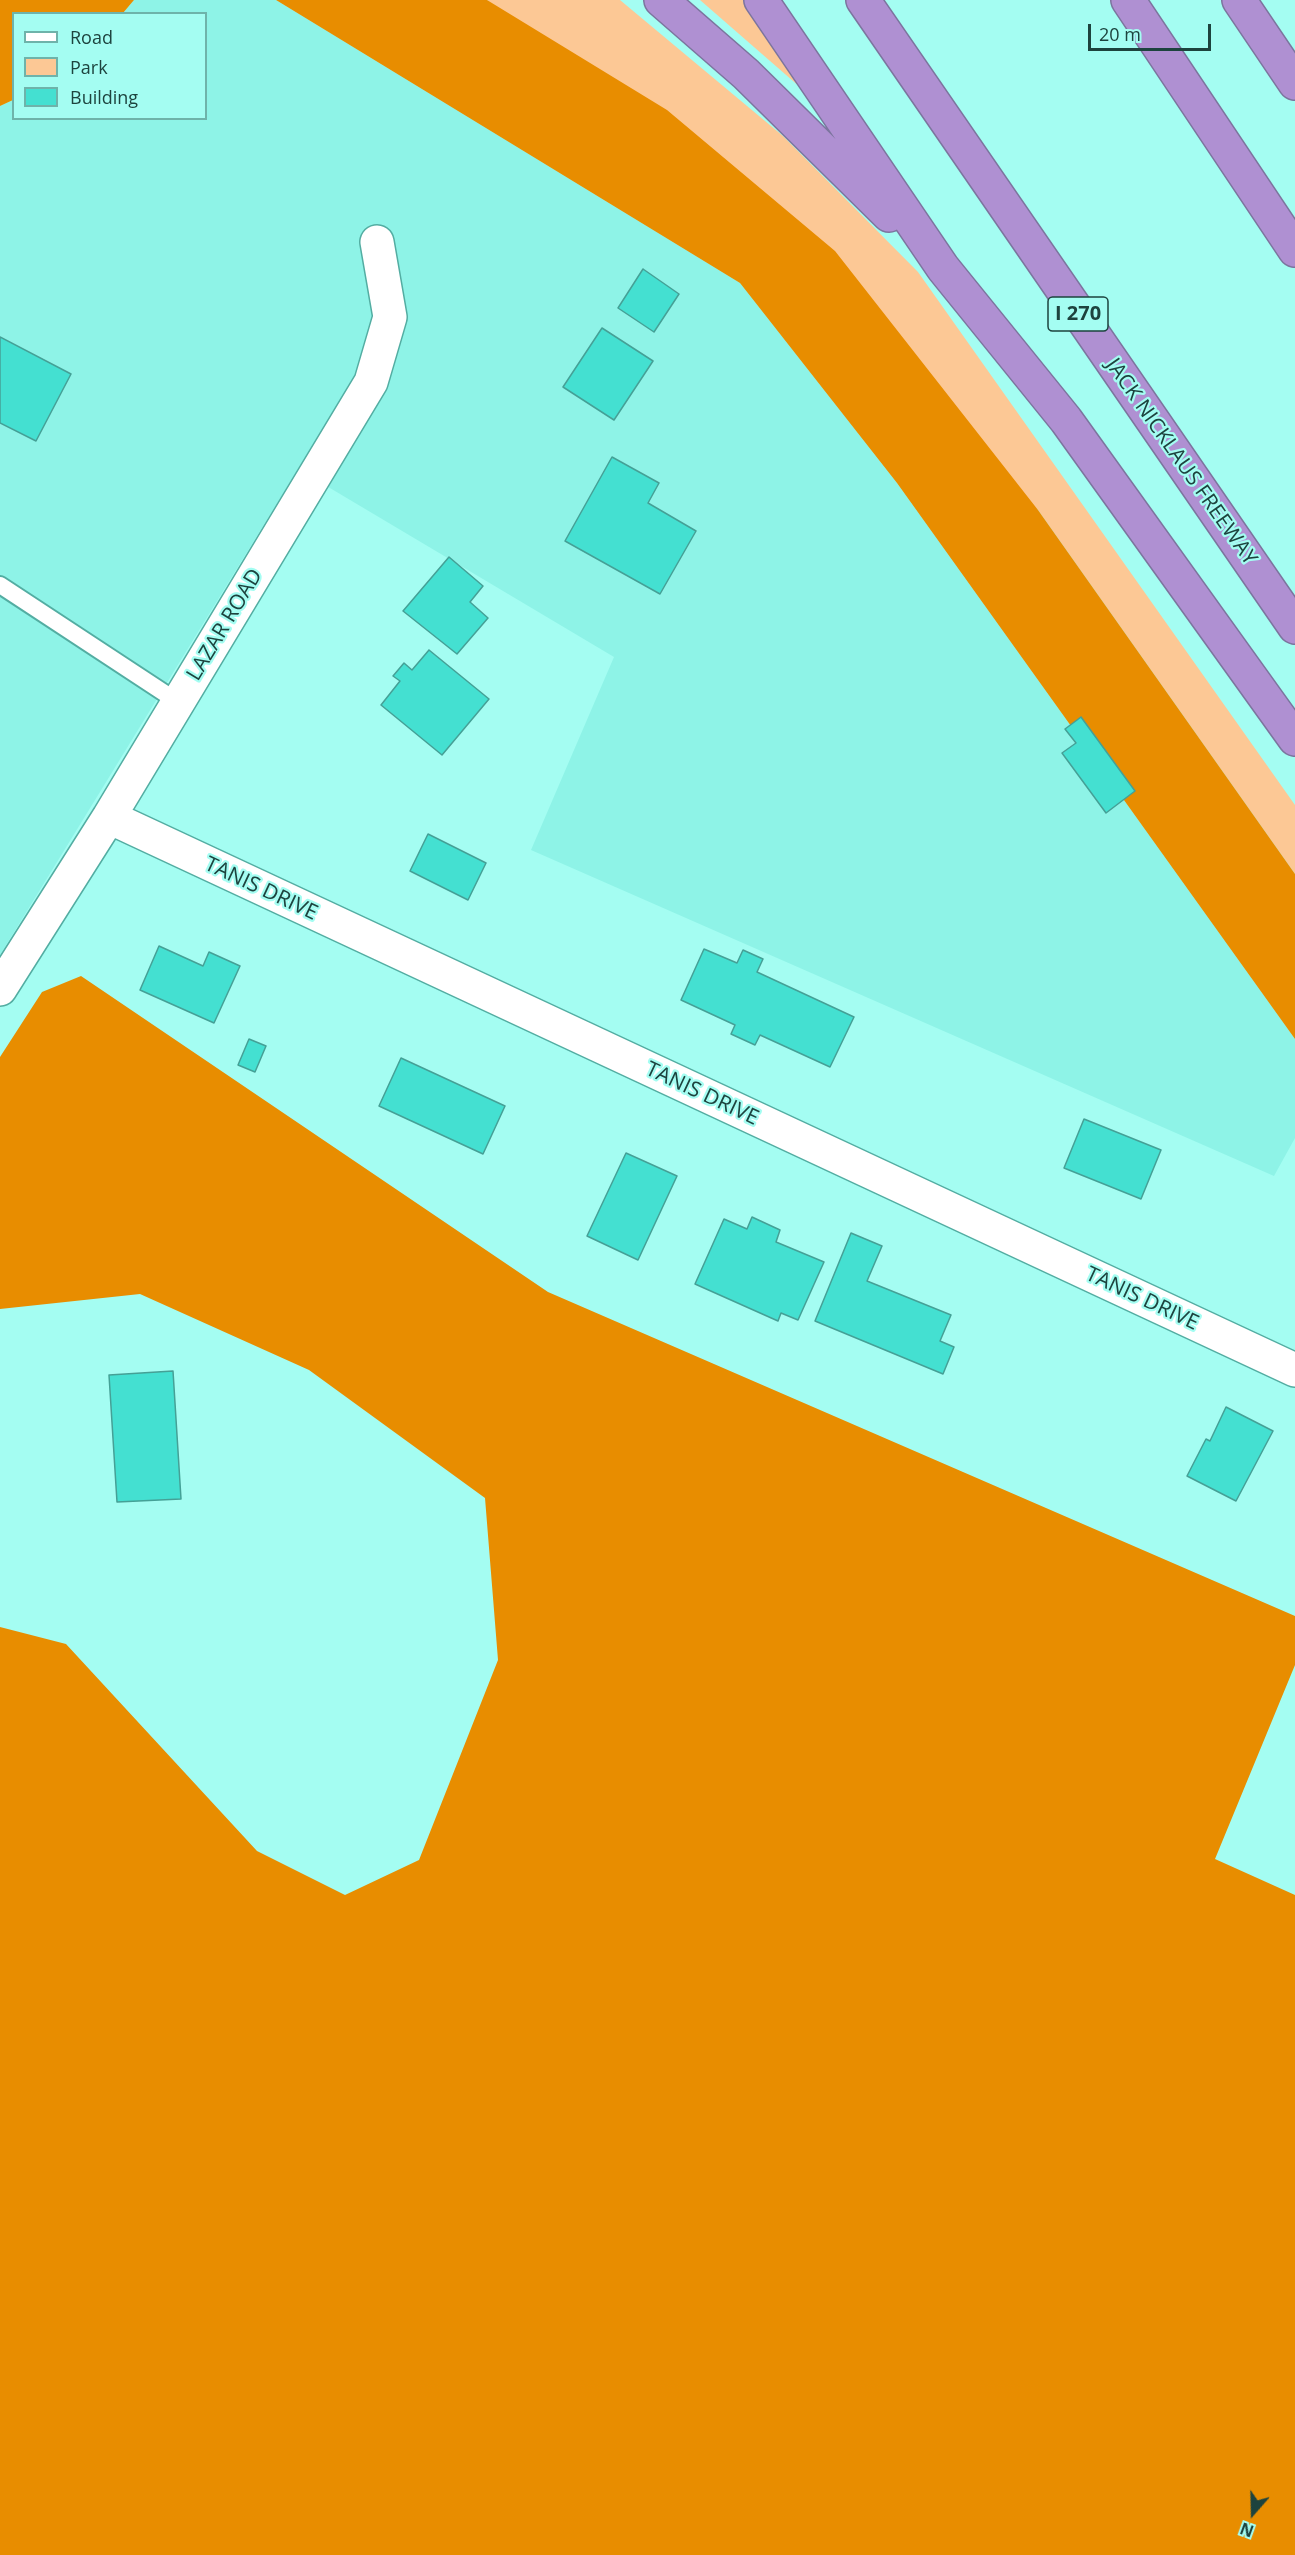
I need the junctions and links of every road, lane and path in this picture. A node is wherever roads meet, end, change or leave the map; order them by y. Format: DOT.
graph roads {
  1 [pos="662,0"];
  2 [pos="761,0"];
  3 [pos="862,0"];
  4 [pos="1128,0"];
  5 [pos="1239,0"];
  6 [pos="1295,83"];
  7 [pos="377,242"];
  8 [pos="1295,250"];
  9 [pos="943,267"];
  10 [pos="0,585"];
  11 [pos="1295,627"];
  12 [pos="178,702"];
  13 [pos="1295,739"];
  14 [pos="109,817"];
  15 [pos="0,989"];
  16 [pos="1295,1370"];
  1 -- 9 [label="highway"];
  2 -- 9 [label="highway"];
  3 -- 11 [label="highway, JACK NICKLAUS FREEWAY / I 270"];
  4 -- 8 [label="highway"];
  5 -- 6 [label="highway"];
  7 -- 12 [label="street, LAZAR ROAD"];
  9 -- 13 [label="highway"];
  10 -- 12 [label="lane"];
  12 -- 14 [label="street, LAZAR ROAD"];
  14 -- 15 [label="street, LAZAR ROAD"];
  14 -- 16 [label="street, TANIS DRIVE"];
}
